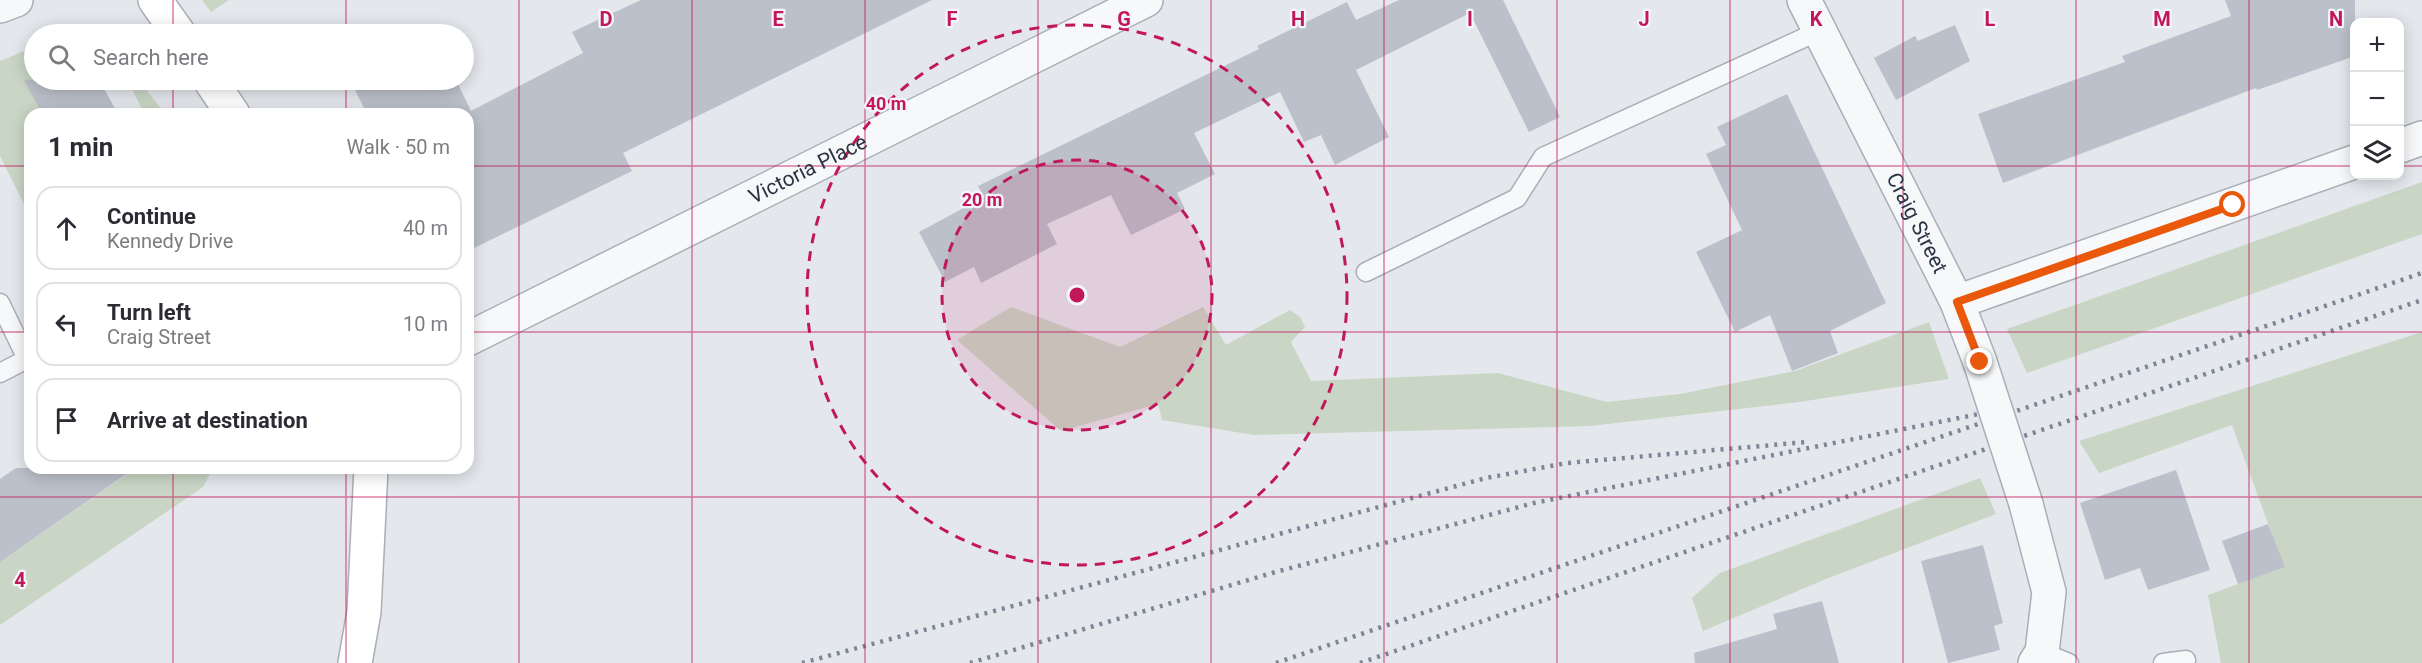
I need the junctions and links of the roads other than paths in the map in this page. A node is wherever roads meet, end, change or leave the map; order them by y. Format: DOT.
graph roads {
  1 [pos="16,0"];
  2 [pos="155,0"];
  3 [pos="1146,0"];
  4 [pos="1804,0"];
  5 [pos="0,6"];
  6 [pos="172,24"];
  7 [pos="1819,31"];
  8 [pos="217,90"];
  9 [pos="229,108"];
  10 [pos="2422,138"];
  11 [pos="2404,145"];
  12 [pos="2350,164"];
  13 [pos="1366,272"];
  14 [pos="1957,302"];
  15 [pos="0,303"];
  16 [pos="474,336"];
  17 [pos="24,353"];
  18 [pos="24,361"];
  19 [pos="0,373"];
  20 [pos="371,474"];
  21 [pos="2048,659"];
  22 [pos="2186,660"];
  23 [pos="355,663"];
  24 [pos="2163,663"];
  1 -- 5 [label="street"];
  2 -- 6 [label="main road"];
  3 -- 16 [label="street, Victoria Place"];
  4 -- 7 [label="street, Craig Street"];
  7 -- 13 [label="lane"];
  7 -- 14 [label="street, Craig Street"];
  8 -- 9 [label="main road"];
  10 -- 11 [label="street"];
  12 -- 14 [label="street"];
  14 -- 21 [label="street, Craig Street, bridge"];
  15 -- 17 [label="lane"];
  18 -- 19 [label="lane"];
  20 -- 23 [label="main road"];
  22 -- 24 [label="lane"];
}
